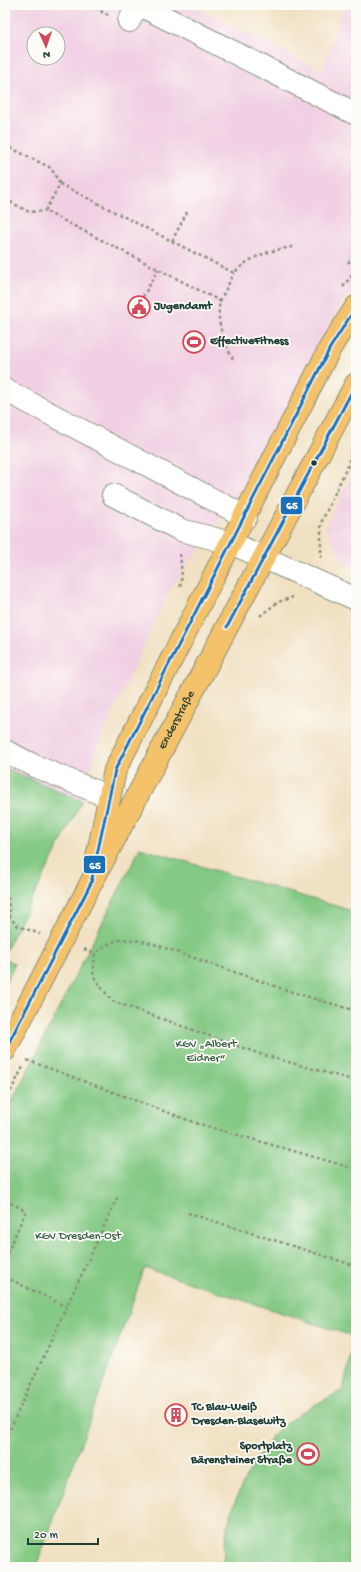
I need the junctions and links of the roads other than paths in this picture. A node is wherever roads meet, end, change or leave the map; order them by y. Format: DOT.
graph roads {
  1 [pos="135,10"];
  2 [pos="356,114"];
  3 [pos="356,307"];
  4 [pos="356,384"];
  5 [pos="5,390"];
  6 [pos="113,495"];
  7 [pos="246,517"];
  8 [pos="231,543"];
  9 [pos="264,558"];
  10 [pos="356,599"];
  11 [pos="5,751"];
  12 [pos="109,797"];
  13 [pos="92,883"];
  14 [pos="5,1050"];
  1 -- 2 [label="street"];
  3 -- 7 [label="main road, Enderstraße"];
  4 -- 9 [label="main road, Enderstraße"];
  5 -- 7 [label="street"];
  6 -- 8 [label="street"];
  7 -- 8 [label="main road, Enderstraße"];
  8 -- 9 [label="street"];
  8 -- 12 [label="main road, Enderstraße"];
  9 -- 10 [label="street"];
  9 -- 13 [label="main road, Enderstraße"];
  11 -- 12 [label="street"];
  12 -- 13 [label="main road, Enderstraße"];
  13 -- 14 [label="main road, Enderstraße"];
}
